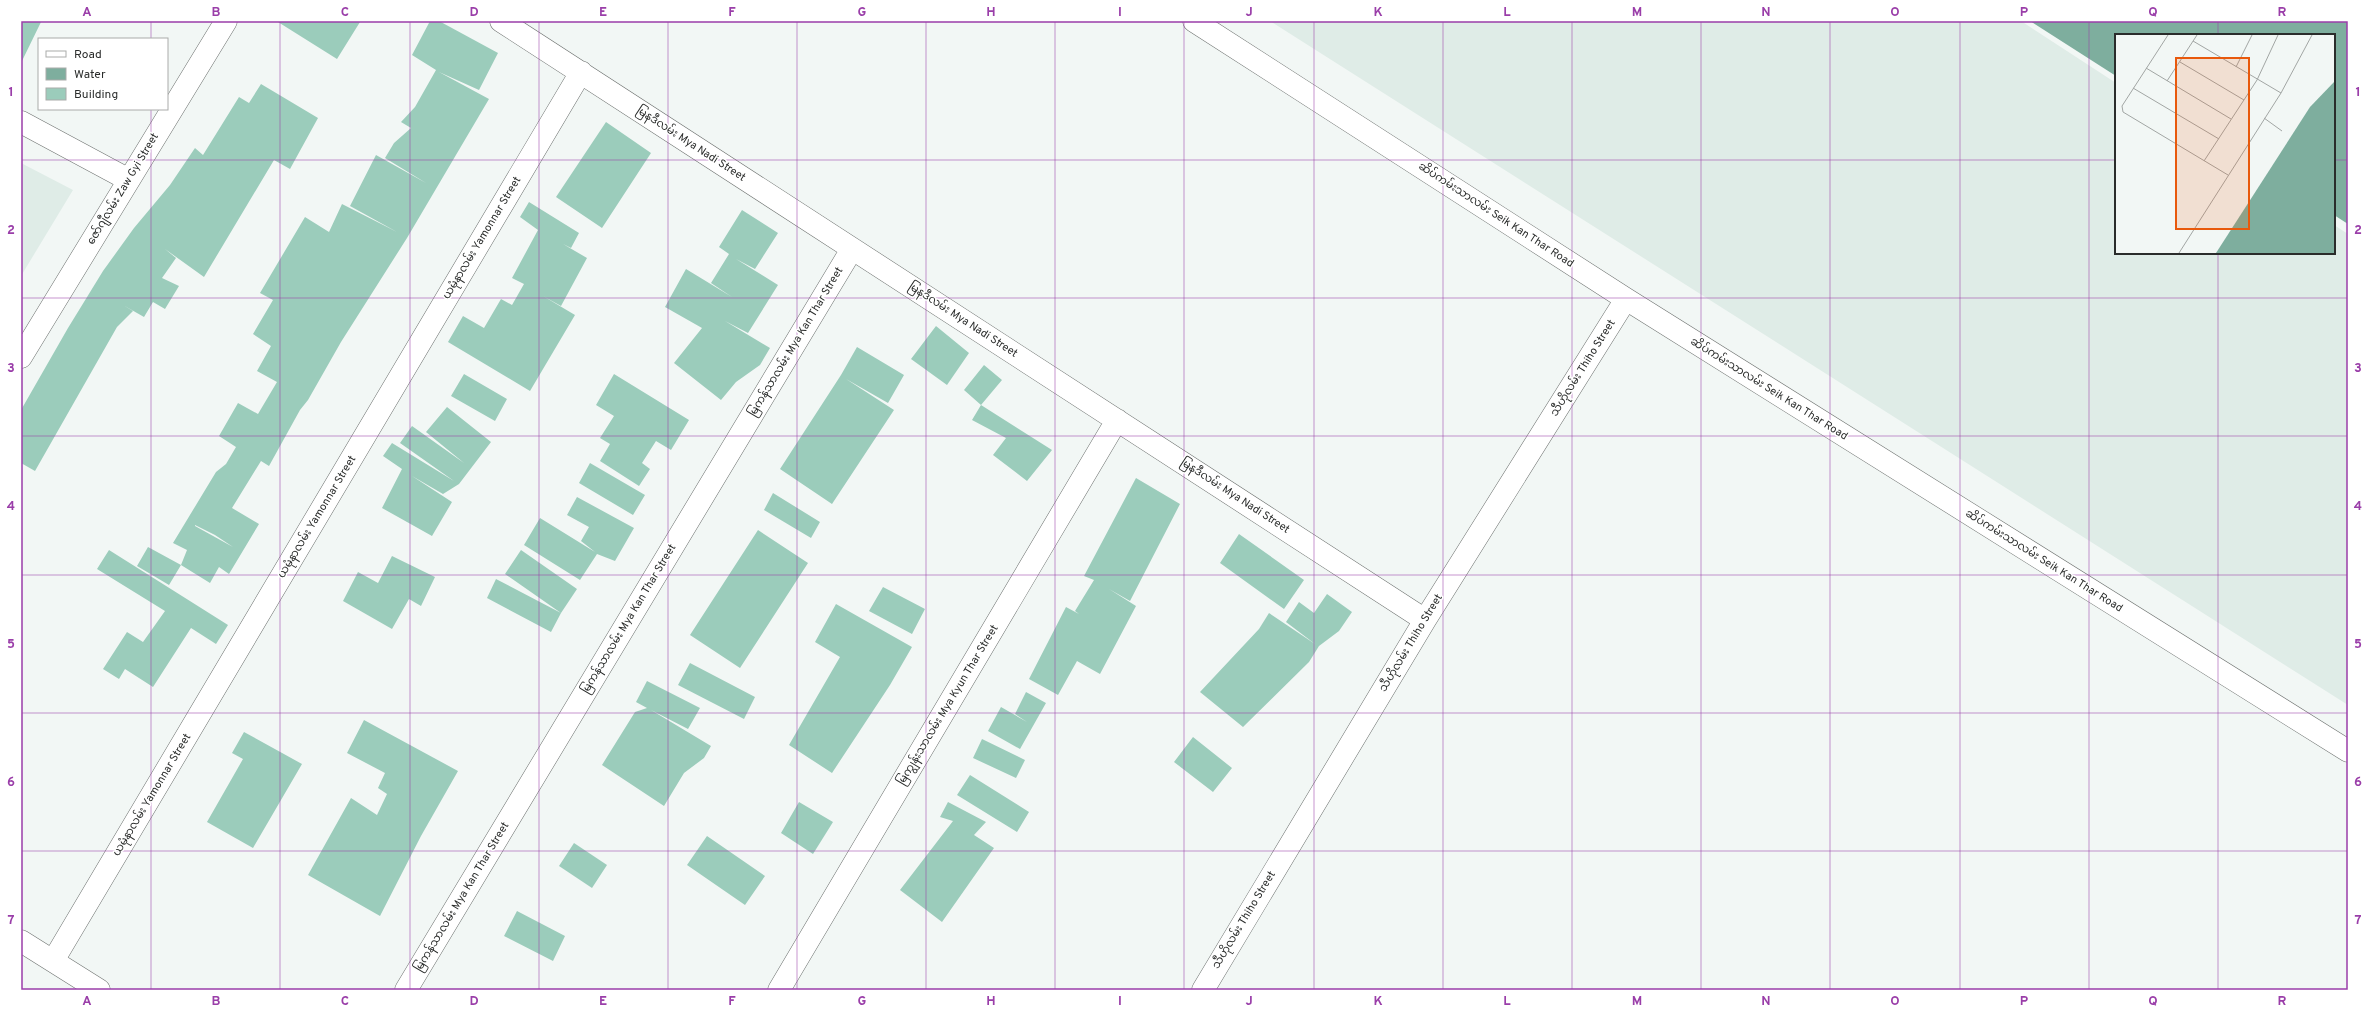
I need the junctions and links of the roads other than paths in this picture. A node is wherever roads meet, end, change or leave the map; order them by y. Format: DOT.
graph roads {
  1 [pos="226,21"];
  2 [pos="500,21"];
  3 [pos="1194,21"];
  4 [pos="581,72"];
  5 [pos="21,122"];
  6 [pos="129,180"];
  7 [pos="852,248"];
  8 [pos="1626,299"];
  9 [pos="21,356"];
  10 [pos="1117,420"];
  11 [pos="1425,620"];
  12 [pos="2348,751"];
  13 [pos="21,941"];
  14 [pos="54,961"];
  15 [pos="99,990"];
  16 [pos="406,990"];
  17 [pos="779,990"];
  18 [pos="1203,990"];
  1 -- 6 [label="street, ဇော်ဂျီလမ်း Zaw Gyi Street"];
  2 -- 4 [label="street, မြနဒီလမ်း Mya Nadi Street"];
  3 -- 8 [label="street, ဆိပ်ကမ်းသာလမ်း Seik Kan Thar Road"];
  4 -- 7 [label="street, မြနဒီလမ်း Mya Nadi Street"];
  4 -- 14 [label="street, ယမုံနာလမ်း Yamonnar Street"];
  5 -- 6 [label="street"];
  6 -- 9 [label="street, ဇော်ဂျီလမ်း Zaw Gyi Street"];
  7 -- 10 [label="street, မြနဒီလမ်း Mya Nadi Street"];
  7 -- 16 [label="street, မြကန်သာလမ်း Mya Kan Thar Street"];
  8 -- 11 [label="street, သီဟိုလမ်း Thiho Street"];
  8 -- 12 [label="street, ဆိပ်ကမ်းသာလမ်း Seik Kan Thar Road"];
  10 -- 11 [label="street, မြနဒီလမ်း Mya Nadi Street"];
  10 -- 17 [label="street, မြကျွန်းသာလမ်း Mya Kyun Thar Street"];
  11 -- 18 [label="street, သီဟိုလမ်း Thiho Street"];
  13 -- 14 [label="street"];
  14 -- 15 [label="street"];
}
